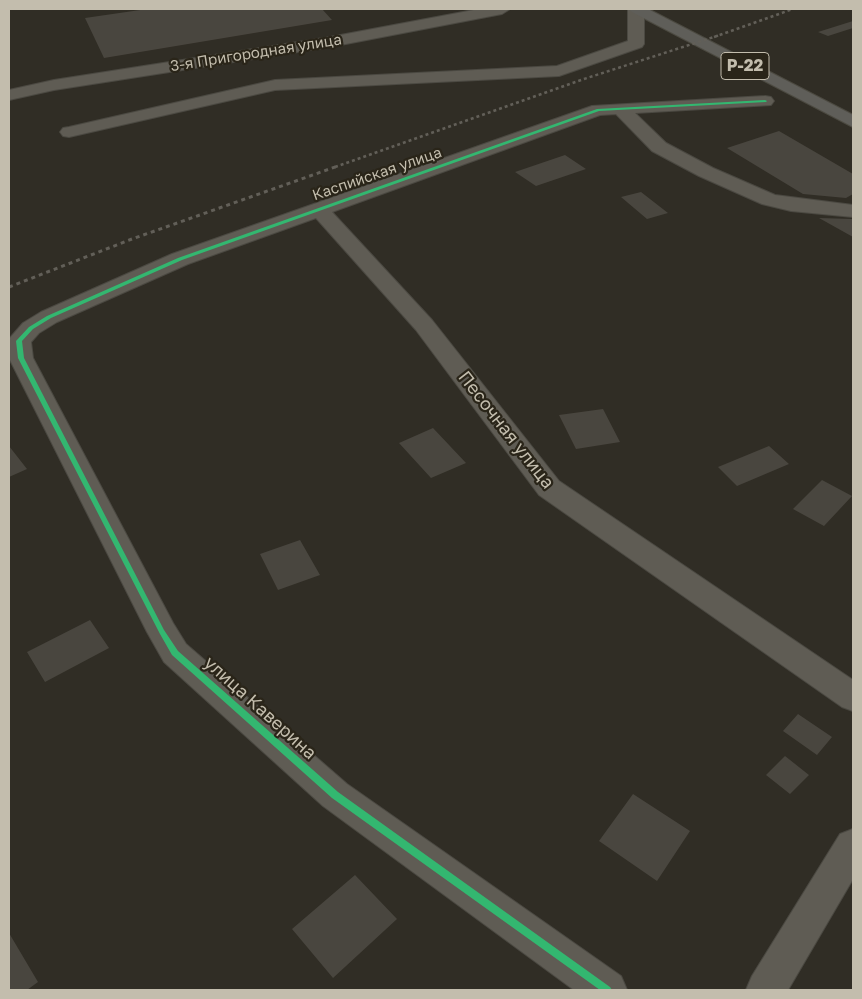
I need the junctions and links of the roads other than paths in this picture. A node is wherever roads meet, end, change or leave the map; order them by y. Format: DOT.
graph roads {
  1 [pos="502,9"];
  2 [pos="636,9"];
  3 [pos="9,95"];
  4 [pos="765,101"];
  5 [pos="621,109"];
  6 [pos="853,122"];
  7 [pos="69,132"];
  8 [pos="318,208"];
  9 [pos="853,211"];
  10 [pos="19,341"];
  11 [pos="853,697"];
  12 [pos="853,846"];
  13 [pos="607,990"];
  14 [pos="766,990"];
  1 -- 3 [label="street, 3-я Пригородная улица"];
  2 -- 6 [label="highway, Р-22"];
  2 -- 7 [label="street"];
  4 -- 5 [label="street, Каспийская улица"];
  5 -- 8 [label="street, Каспийская улица"];
  5 -- 9 [label="street"];
  8 -- 10 [label="street, Каспийская улица"];
  8 -- 11 [label="street, Песочная улица"];
  10 -- 13 [label="street, улица Каверина"];
  12 -- 14 [label="street"];
}
